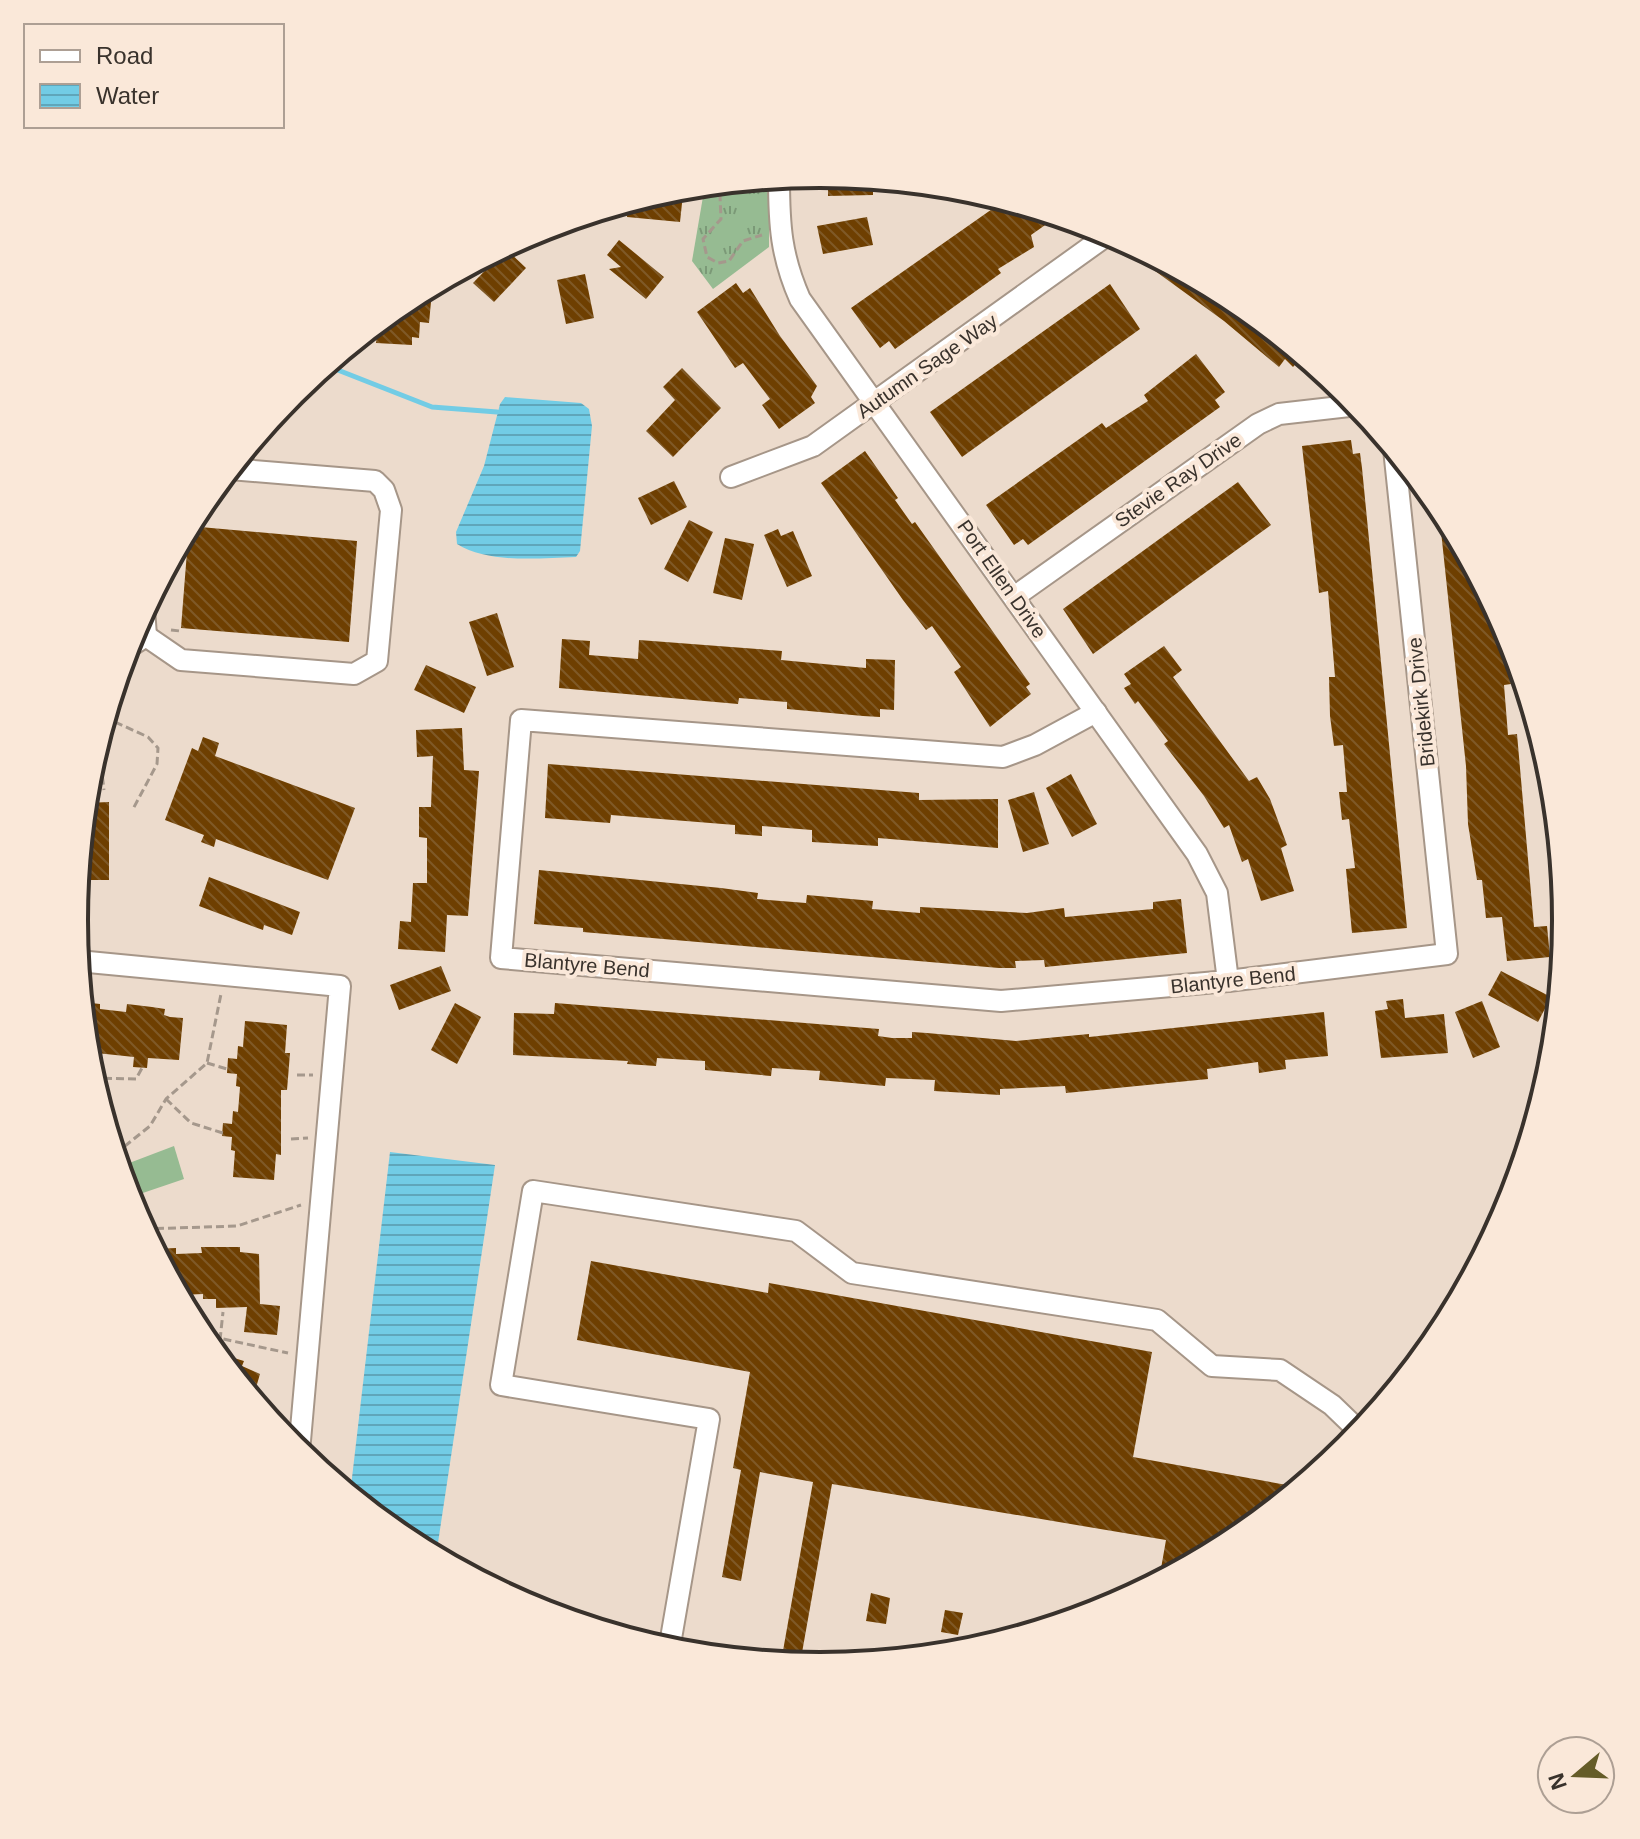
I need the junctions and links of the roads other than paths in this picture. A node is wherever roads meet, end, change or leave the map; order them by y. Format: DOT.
graph roads {
  1 [pos="779,189"];
  2 [pos="1098,242"];
  3 [pos="876,403"];
  4 [pos="1342,407"];
  5 [pos="1396,468"];
  6 [pos="242,470"];
  7 [pos="731,477"];
  8 [pos="1014,597"];
  9 [pos="146,636"];
  10 [pos="1096,712"];
  11 [pos="1447,954"];
  12 [pos="90,962"];
  13 [pos="1228,981"];
  14 [pos="1351,1423"];
  15 [pos="300,1435"];
  16 [pos="671,1636"];
  1 -- 3 [label="street, Port Ellen Drive"];
  2 -- 3 [label="street, Autumn Sage Way"];
  3 -- 7 [label="street, Autumn Sage Way"];
  3 -- 8 [label="street, Port Ellen Drive"];
  4 -- 8 [label="street, Stevie Ray Drive"];
  5 -- 11 [label="street, Bridekirk Drive"];
  6 -- 9 [label="street"];
  8 -- 10 [label="street, Port Ellen Drive"];
  10 -- 13 [label="street, Port Ellen Drive"];
  10 -- 13 [label="street, Blantyre Bend"];
  11 -- 13 [label="street, Blantyre Bend"];
  12 -- 15 [label="street"];
  14 -- 16 [label="street"];
}
